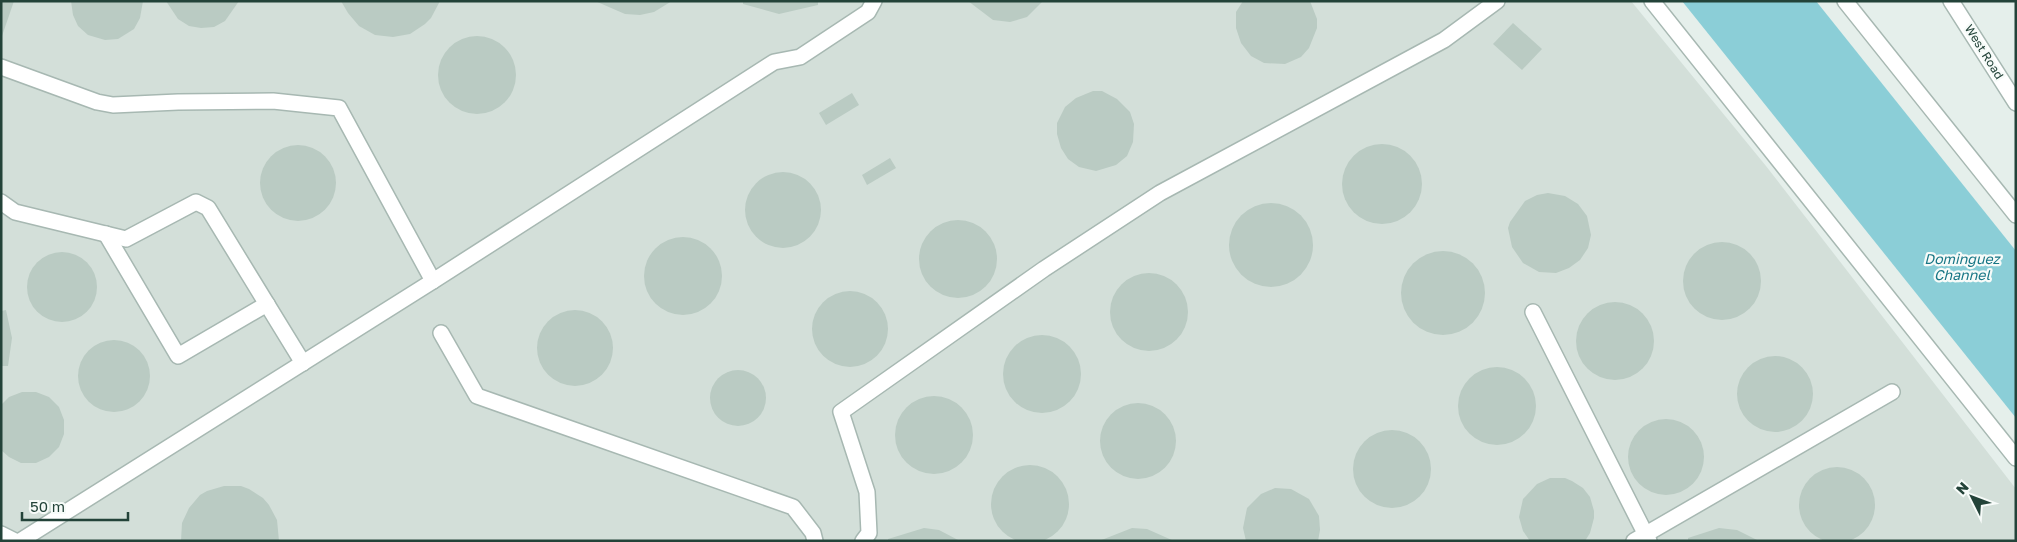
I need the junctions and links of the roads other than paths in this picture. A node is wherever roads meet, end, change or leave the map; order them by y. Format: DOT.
graph roads {
  1 [pos="874,1"];
  2 [pos="1497,1"];
  3 [pos="1652,1"];
  4 [pos="1845,1"];
  5 [pos="1951,1"];
  6 [pos="1,67"];
  7 [pos="2016,104"];
  8 [pos="1,202"];
  9 [pos="2016,215"];
  10 [pos="106,234"];
  11 [pos="433,281"];
  12 [pos="267,304"];
  13 [pos="1533,312"];
  14 [pos="440,333"];
  15 [pos="303,363"];
  16 [pos="1892,392"];
  17 [pos="2016,458"];
  18 [pos="1,534"];
  19 [pos="1643,539"];
  20 [pos="14,541"];
  21 [pos="20,541"];
  22 [pos="815,541"];
  23 [pos="863,541"];
  1 -- 11 [label="lane"];
  2 -- 23 [label="lane"];
  3 -- 17 [label="lane"];
  4 -- 9 [label="lane"];
  5 -- 7 [label="lane, West Road"];
  6 -- 11 [label="lane"];
  8 -- 10 [label="lane"];
  10 -- 12 [label="lane"];
  10 -- 12 [label="lane"];
  11 -- 15 [label="lane"];
  12 -- 15 [label="lane"];
  13 -- 19 [label="lane"];
  14 -- 22 [label="lane"];
  15 -- 21 [label="lane"];
  16 -- 19 [label="lane"];
  18 -- 20 [label="lane"];
}
